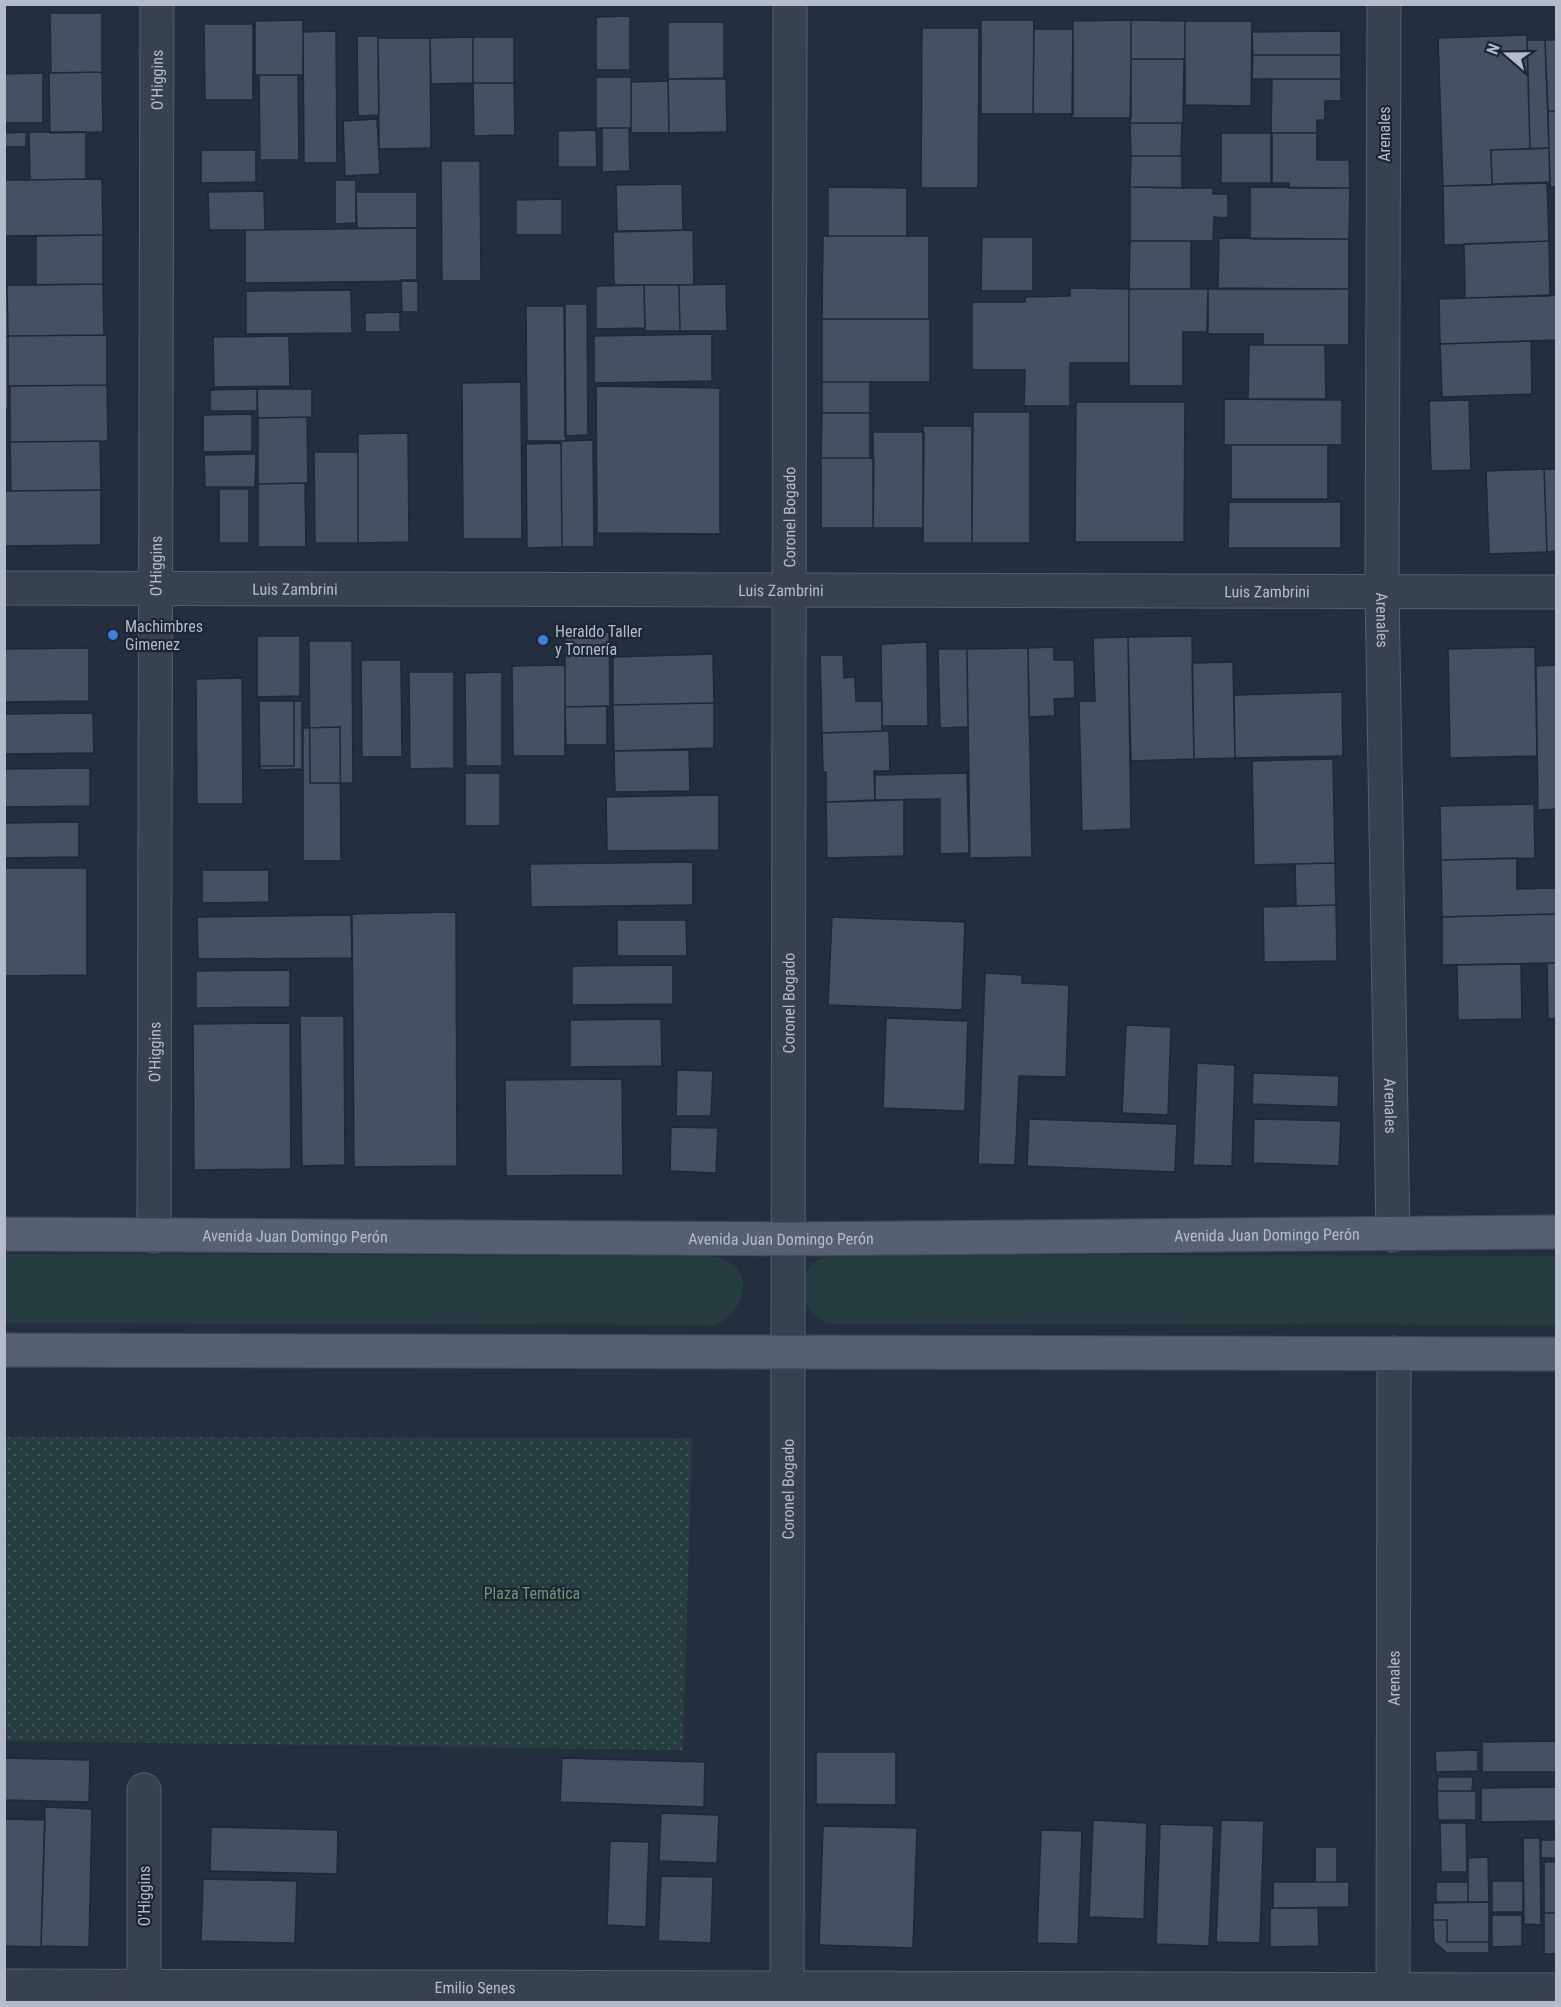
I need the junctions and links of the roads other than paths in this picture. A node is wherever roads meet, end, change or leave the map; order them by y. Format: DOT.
graph roads {
  1 [pos="157,4"];
  2 [pos="790,4"];
  3 [pos="1384,4"];
  4 [pos="4,588"];
  5 [pos="156,589"];
  6 [pos="789,590"];
  7 [pos="1382,592"];
  8 [pos="1557,592"];
  9 [pos="1557,1233"];
  10 [pos="4,1234"];
  11 [pos="1393,1235"];
  12 [pos="154,1236"];
  13 [pos="788,1239"];
  14 [pos="4,1350"];
  15 [pos="788,1351"];
  16 [pos="1394,1353"];
  17 [pos="1557,1354"];
  18 [pos="144,1791"];
  19 [pos="4,1986"];
  20 [pos="1557,1990"];
  21 [pos="144,1995"];
  22 [pos="787,1996"];
  23 [pos="1393,1997"];
  1 -- 5 [label="street, O'Higgins"];
  2 -- 6 [label="street, Coronel Bogado"];
  3 -- 7 [label="street, Arenales"];
  4 -- 5 [label="street, Luis Zambrini"];
  5 -- 6 [label="street, Luis Zambrini"];
  5 -- 12 [label="street, O'Higgins"];
  6 -- 7 [label="street, Luis Zambrini"];
  6 -- 13 [label="street, Coronel Bogado"];
  7 -- 8 [label="street, Luis Zambrini"];
  7 -- 11 [label="street, Arenales"];
  9 -- 11 [label="main road, Avenida Juan Domingo Perón"];
  10 -- 12 [label="main road, Avenida Juan Domingo Perón"];
  11 -- 13 [label="main road, Avenida Juan Domingo Perón"];
  12 -- 13 [label="main road, Avenida Juan Domingo Perón"];
  13 -- 15 [label="street, Coronel Bogado"];
  14 -- 15 [label="main road"];
  15 -- 16 [label="main road"];
  15 -- 22 [label="street, Coronel Bogado"];
  16 -- 17 [label="main road"];
  16 -- 23 [label="street, Arenales"];
  18 -- 21 [label="street, O'Higgins"];
  19 -- 21 [label="street, Emilio Senes"];
  20 -- 23 [label="street, Emilio Senes"];
  21 -- 22 [label="street, Emilio Senes"];
  22 -- 23 [label="street, Emilio Senes"];
}
